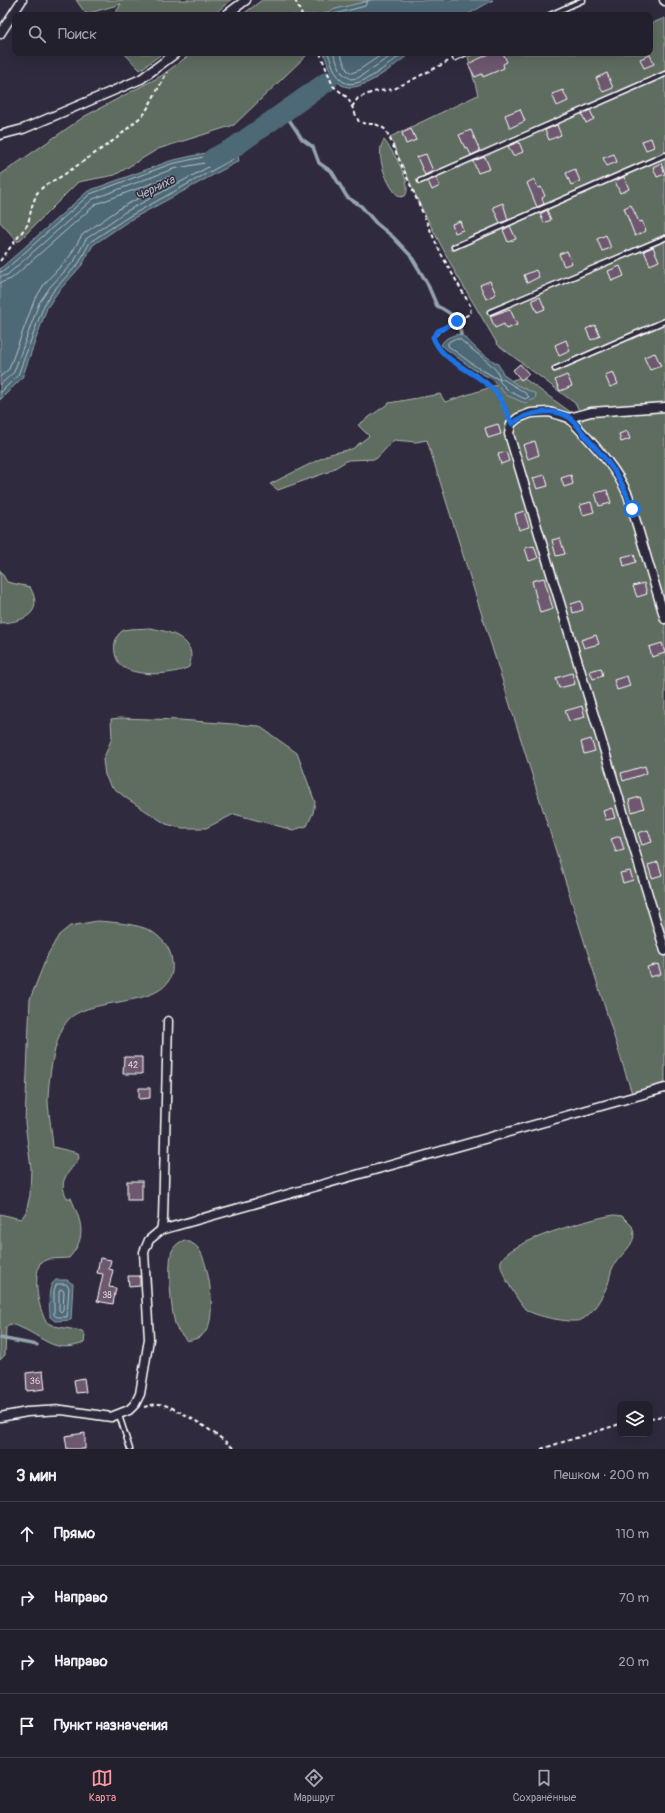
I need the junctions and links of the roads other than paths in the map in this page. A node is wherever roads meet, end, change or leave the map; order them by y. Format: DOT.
graph roads {
  1 [pos="22,0"];
  2 [pos="246,0"];
  3 [pos="583,0"];
  4 [pos="14,12"];
  5 [pos="230,12"];
  6 [pos="557,12"];
  7 [pos="12,15"];
  8 [pos="0,34"];
  9 [pos="172,56"];
  10 [pos="459,56"];
  11 [pos="455,58"];
  12 [pos="665,74"];
  13 [pos="0,135"];
  14 [pos="665,155"];
  15 [pos="420,181"];
  16 [pos="665,238"];
  17 [pos="454,248"];
  18 [pos="490,312"];
  19 [pos="665,321"];
  20 [pos="555,369"];
  21 [pos="665,406"];
  22 [pos="569,418"];
  23 [pos="665,619"];
  24 [pos="665,951"];
  25 [pos="168,1021"];
  26 [pos="665,1088"];
  27 [pos="161,1230"];
  28 [pos="119,1415"];
  29 [pos="0,1416"];
  30 [pos="130,1449"];
  1 -- 4 [label="street"];
  2 -- 5 [label="street"];
  3 -- 6 [label="lane"];
  7 -- 8 [label="street"];
  9 -- 13 [label="street"];
  10 -- 11 [label="lane"];
  12 -- 15 [label="lane"];
  14 -- 17 [label="lane"];
  16 -- 18 [label="lane"];
  19 -- 20 [label="lane"];
  21 -- 22 [label="street"];
  22 -- 23 [label="street"];
  22 -- 24 [label="street"];
  25 -- 27 [label="street"];
  26 -- 27 [label="street"];
  27 -- 28 [label="street"];
  28 -- 29 [label="street"];
  28 -- 30 [label="lane"];
}
